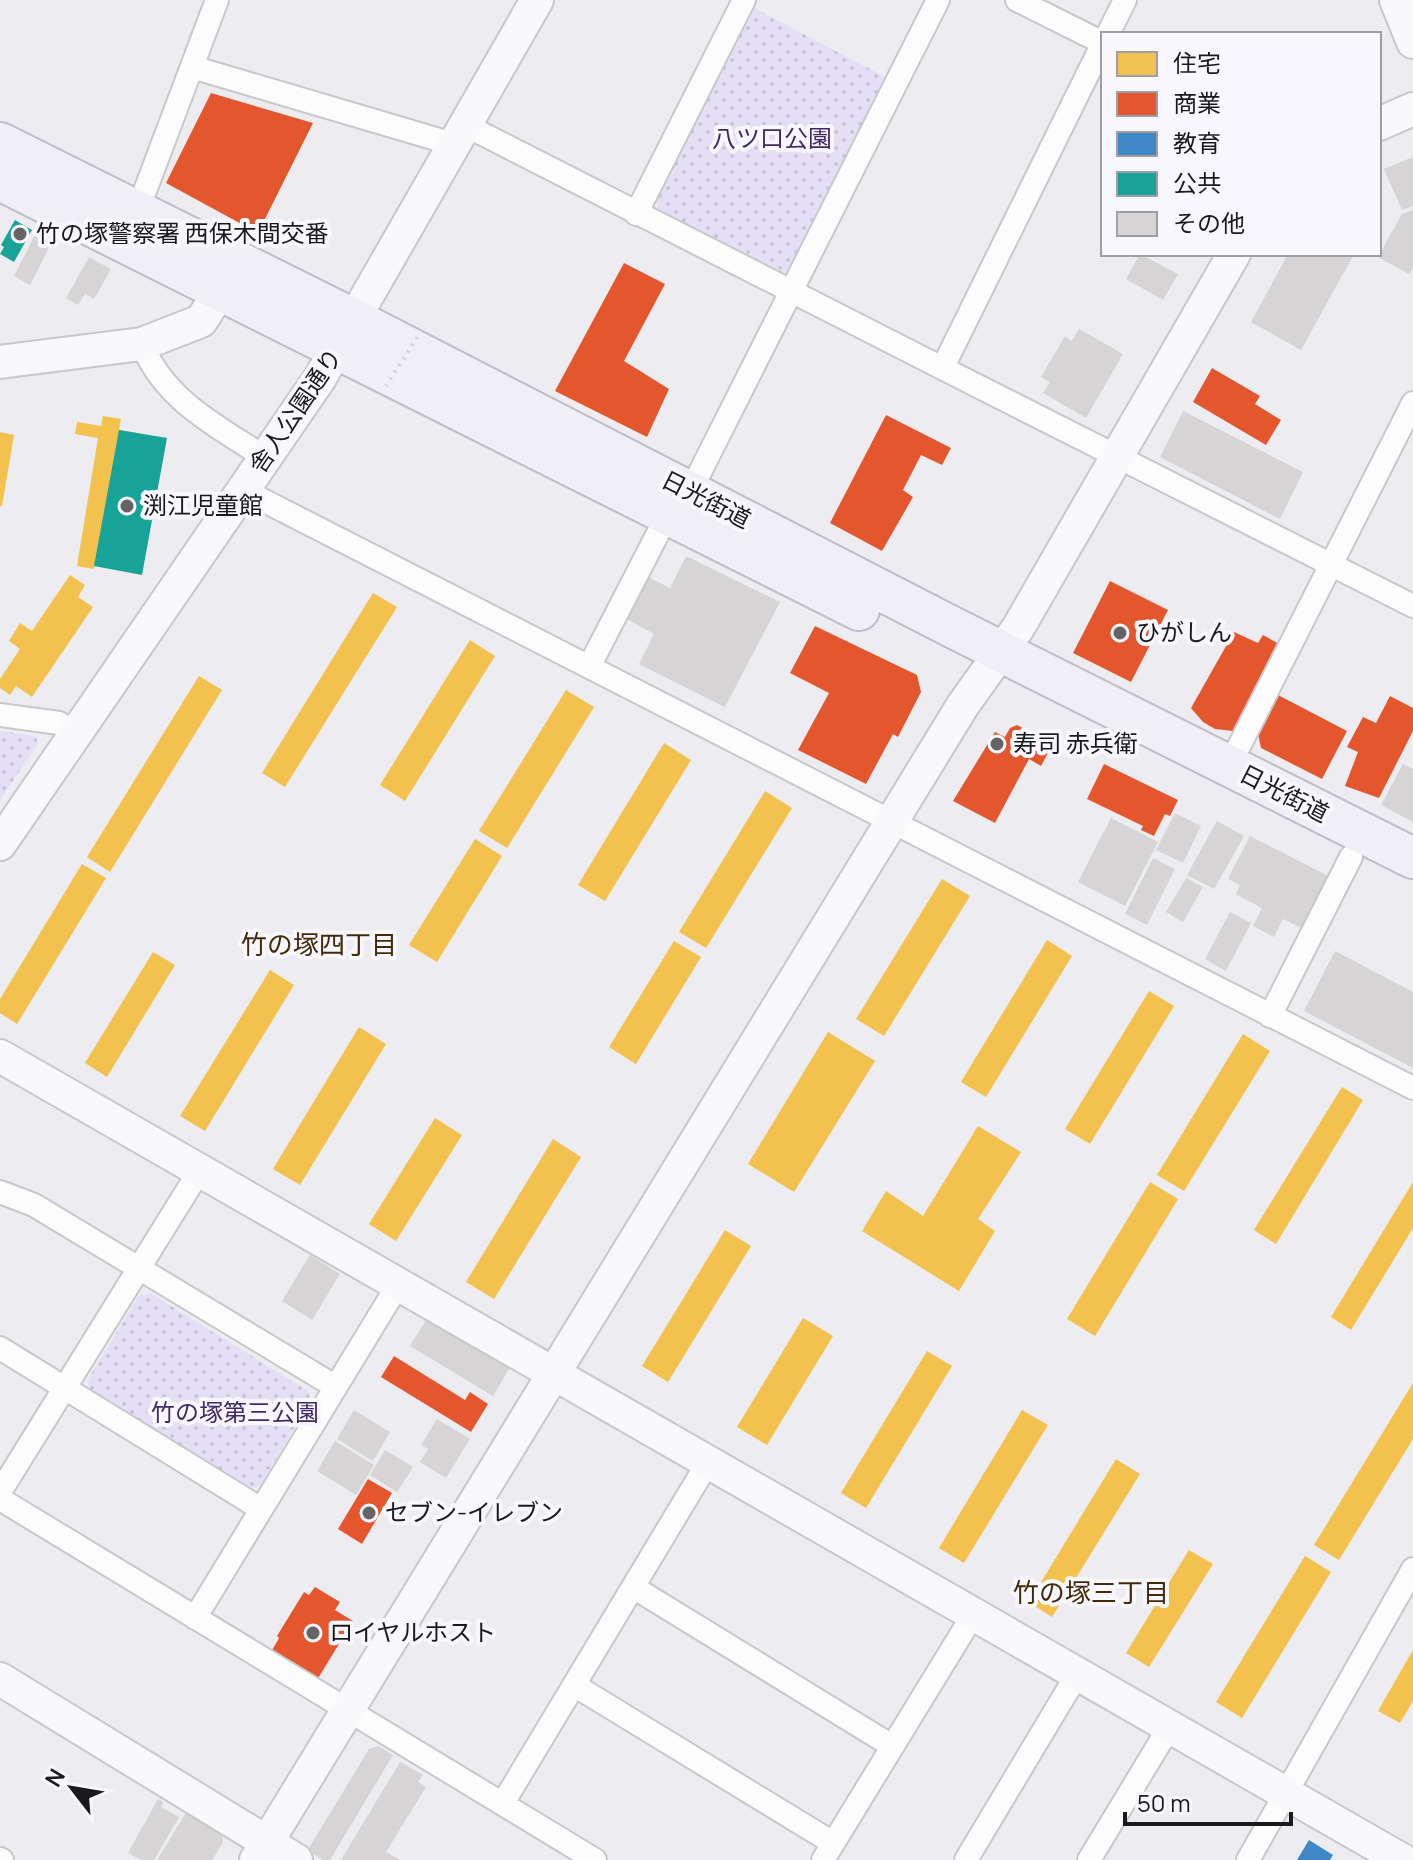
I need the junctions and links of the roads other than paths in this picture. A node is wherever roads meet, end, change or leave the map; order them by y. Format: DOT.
graph roads {
  1 [pos="217,0"];
  2 [pos="537,0"];
  3 [pos="744,0"];
  4 [pos="938,0"];
  5 [pos="1017,0"];
  6 [pos="1125,0"];
  7 [pos="1396,0"];
  8 [pos="1109,32"];
  9 [pos="1101,42"];
  10 [pos="1413,42"];
  11 [pos="1101,47"];
  12 [pos="192,67"];
  13 [pos="1413,109"];
  14 [pos="1381,123"];
  15 [pos="459,135"];
  16 [pos="0,171"];
  17 [pos="137,212"];
  18 [pos="636,214"];
  19 [pos="1233,256"];
  20 [pos="221,290"];
  21 [pos="793,291"];
  22 [pos="347,334"];
  23 [pos="142,344"];
  24 [pos="0,362"];
  25 [pos="943,367"];
  26 [pos="1413,403"];
  27 [pos="1116,457"];
  28 [pos="266,458"];
  29 [pos="243,490"];
  30 [pos="679,503"];
  31 [pos="1333,565"];
  32 [pos="1413,606"];
  33 [pos="994,663"];
  34 [pos="590,665"];
  35 [pos="0,715"];
  36 [pos="75,732"];
  37 [pos="1229,766"];
  38 [pos="891,824"];
  39 [pos="0,844"];
  40 [pos="1351,857"];
  41 [pos="1413,858"];
  42 [pos="1413,888"];
  43 [pos="1270,1016"];
  44 [pos="0,1056"];
  45 [pos="1413,1088"];
  46 [pos="200,1170"];
  47 [pos="0,1192"];
  48 [pos="138,1269"];
  49 [pos="398,1285"];
  50 [pos="0,1348"];
  51 [pos="554,1374"];
  52 [pos="336,1387"];
  53 [pos="65,1388"];
  54 [pos="707,1464"];
  55 [pos="0,1492"];
  56 [pos="0,1499"];
  57 [pos="261,1509"];
  58 [pos="1413,1569"];
  59 [pos="633,1587"];
  60 [pos="973,1615"];
  61 [pos="195,1618"];
  62 [pos="1078,1673"];
  63 [pos="0,1679"];
  64 [pos="574,1685"];
  65 [pos="348,1711"];
  66 [pos="1170,1726"];
  67 [pos="892,1746"];
  68 [pos="1287,1793"];
  69 [pos="503,1803"];
  70 [pos="262,1851"];
  71 [pos="828,1851"];
  72 [pos="296,1860"];
  73 [pos="595,1860"];
  74 [pos="966,1860"];
  75 [pos="1089,1860"];
  76 [pos="1248,1860"];
  77 [pos="1402,1860"];
  1 -- 12 [label="street"];
  2 -- 15 [label="street, 舎人公園通り"];
  3 -- 18 [label="street"];
  4 -- 21 [label="street"];
  5 -- 9 [label="street"];
  6 -- 8 [label="street"];
  7 -- 10 [label="street"];
  11 -- 25 [label="street"];
  12 -- 15 [label="street"];
  12 -- 17 [label="street"];
  13 -- 14 [label="street"];
  15 -- 18 [label="street"];
  15 -- 22 [label="street, 舎人公園通り"];
  16 -- 17 [label="highway, 日光街道"];
  16 -- 20 [label="highway, 日光街道"];
  17 -- 22 [label="highway, 日光街道"];
  18 -- 21 [label="street"];
  19 -- 27 [label="street"];
  20 -- 22 [label="highway, 日光街道"];
  20 -- 23 [label="street"];
  21 -- 25 [label="street"];
  21 -- 30 [label="street"];
  22 -- 28 [label="street, 舎人公園通り"];
  22 -- 30 [label="highway, 日光街道"];
  23 -- 24 [label="street"];
  23 -- 28 [label="street"];
  25 -- 27 [label="street"];
  26 -- 31 [label="street"];
  27 -- 31 [label="street"];
  27 -- 33 [label="street"];
  28 -- 29 [label="street, 舎人公園通り"];
  29 -- 34 [label="street"];
  29 -- 36 [label="street, 舎人公園通り"];
  30 -- 33 [label="highway, 日光街道"];
  30 -- 34 [label="street"];
  31 -- 32 [label="street"];
  31 -- 37 [label="street"];
  33 -- 37 [label="highway, 日光街道"];
  33 -- 38 [label="street"];
  33 -- 40 [label="highway, 日光街道"];
  34 -- 38 [label="street"];
  35 -- 36 [label="street"];
  36 -- 39 [label="street, 舎人公園通り"];
  37 -- 41 [label="highway, 日光街道"];
  38 -- 43 [label="street"];
  38 -- 51 [label="street"];
  40 -- 42 [label="highway, 日光街道"];
  40 -- 43 [label="street"];
  43 -- 45 [label="street"];
  44 -- 46 [label="street"];
  46 -- 48 [label="street"];
  46 -- 49 [label="street"];
  47 -- 48 [label="street"];
  48 -- 52 [label="street"];
  48 -- 53 [label="street"];
  49 -- 51 [label="street"];
  49 -- 52 [label="street"];
  50 -- 53 [label="street"];
  51 -- 54 [label="street"];
  51 -- 65 [label="street"];
  52 -- 57 [label="street"];
  53 -- 55 [label="street"];
  53 -- 57 [label="street"];
  54 -- 59 [label="street"];
  54 -- 60 [label="street"];
  56 -- 61 [label="street"];
  57 -- 61 [label="street"];
  58 -- 68 [label="street"];
  59 -- 64 [label="street"];
  59 -- 67 [label="street"];
  60 -- 62 [label="street"];
  60 -- 67 [label="street"];
  61 -- 65 [label="street"];
  62 -- 66 [label="street"];
  62 -- 74 [label="street"];
  63 -- 70 [label="street"];
  64 -- 69 [label="street"];
  64 -- 71 [label="street"];
  65 -- 69 [label="street"];
  65 -- 70 [label="street"];
  66 -- 68 [label="street"];
  66 -- 75 [label="street"];
  67 -- 71 [label="street"];
  68 -- 76 [label="street"];
  68 -- 77 [label="street"];
  69 -- 73 [label="street"];
  70 -- 72 [label="street"];
}
